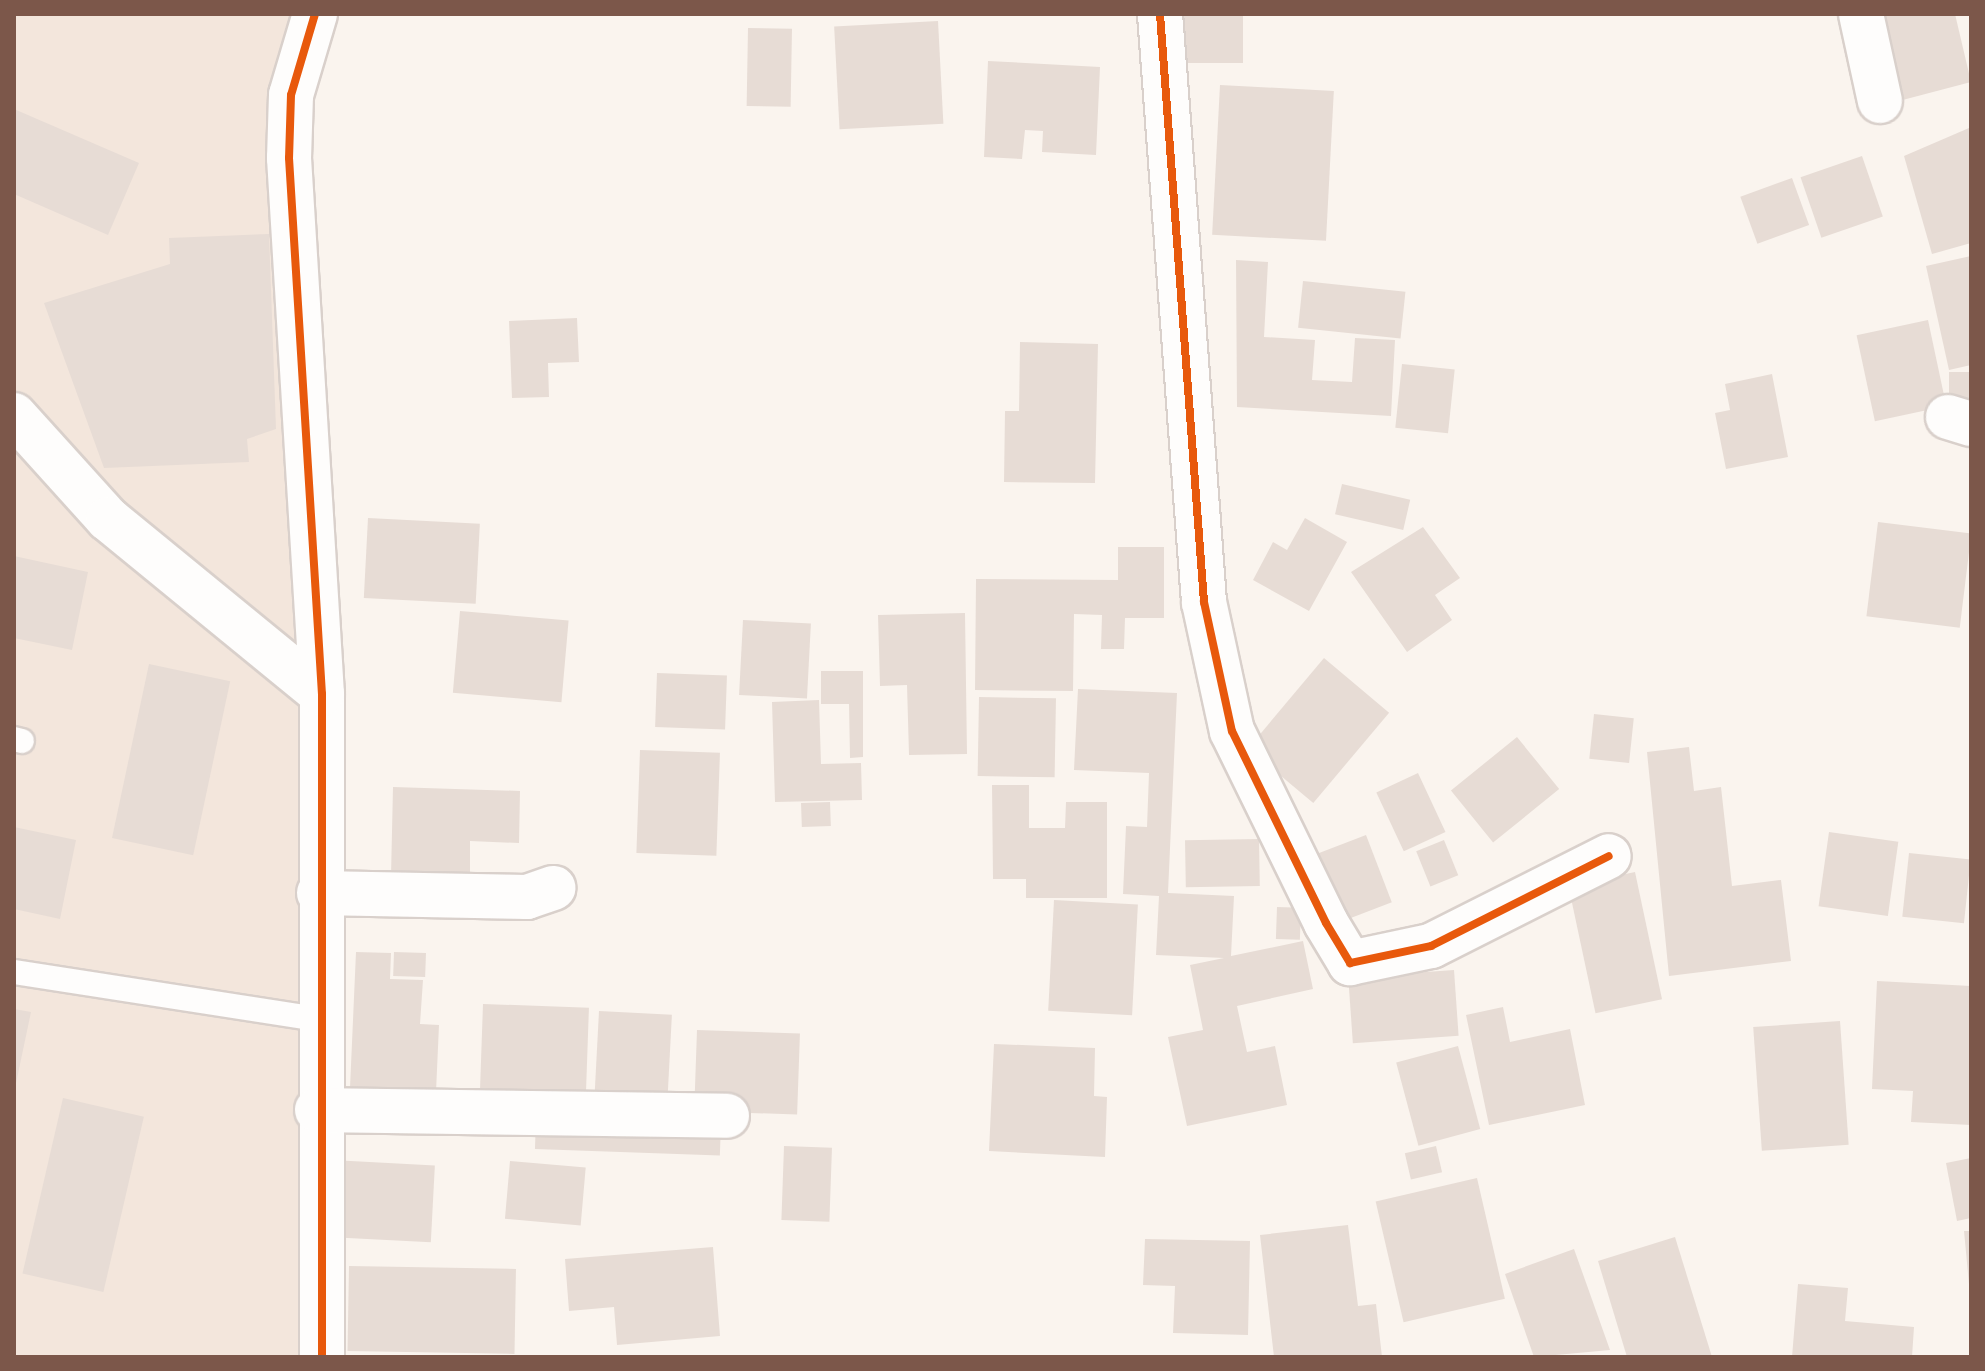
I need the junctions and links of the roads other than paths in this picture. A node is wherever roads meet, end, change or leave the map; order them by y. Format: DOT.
graph roads {
  1 [pos="1160,14"];
  2 [pos="1861,14"];
  3 [pos="313,15"];
  4 [pos="1880,101"];
  5 [pos="14,415"];
  6 [pos="322,694"];
  7 [pos="1609,856"];
  8 [pos="553,888"];
  9 [pos="319,893"];
  10 [pos="14,972"];
  11 [pos="317,1019"];
  12 [pos="317,1110"];
  13 [pos="727,1116"];
  14 [pos="322,1357"];
  1 -- 7 [label="street"];
  2 -- 4 [label="street"];
  3 -- 6 [label="street"];
  5 -- 6 [label="street"];
  6 -- 9 [label="street"];
  8 -- 9 [label="street"];
  9 -- 11 [label="street"];
  10 -- 11 [label="lane"];
  11 -- 12 [label="street"];
  12 -- 13 [label="street"];
  12 -- 14 [label="street"];
}
